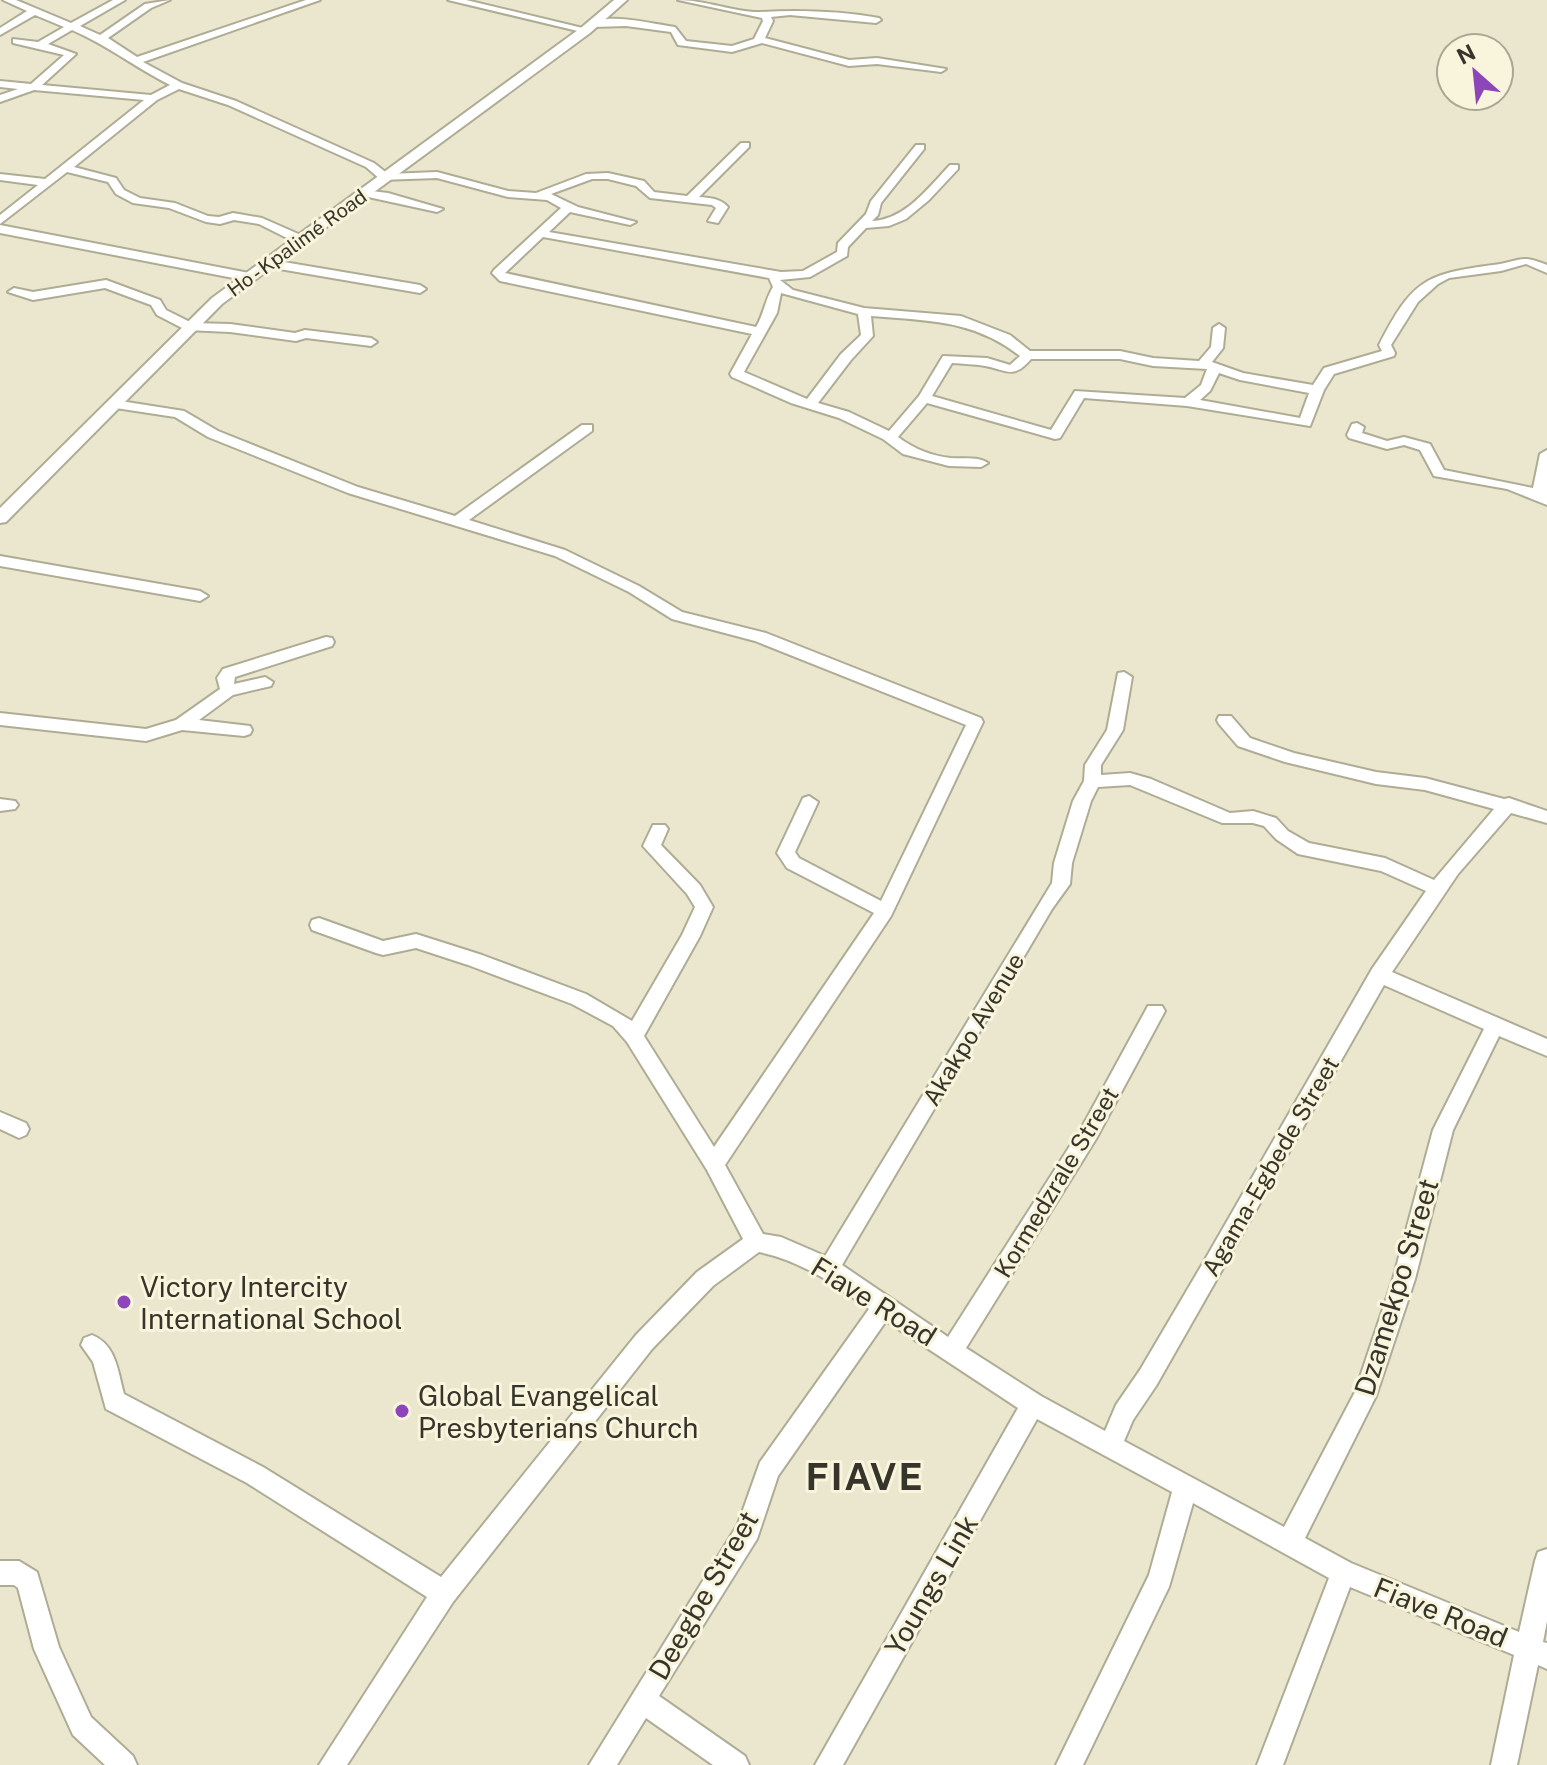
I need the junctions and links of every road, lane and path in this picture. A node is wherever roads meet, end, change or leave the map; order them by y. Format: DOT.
graph roads {
  1 [pos="8,0"];
  2 [pos="120,0"];
  3 [pos="165,0"];
  4 [pos="315,0"];
  5 [pos="453,0"];
  6 [pos="621,0"];
  7 [pos="683,0"];
  8 [pos="33,12"];
  9 [pos="765,13"];
  10 [pos="876,20"];
  11 [pos="590,27"];
  12 [pos="73,28"];
  13 [pos="0,32"];
  14 [pos="100,39"];
  15 [pos="760,40"];
  16 [pos="17,41"];
  17 [pos="39,45"];
  18 [pos="137,62"];
  19 [pos="941,69"];
  20 [pos="0,84"];
  21 [pos="178,85"];
  22 [pos="33,87"];
  23 [pos="153,98"];
  24 [pos="0,99"];
  25 [pos="745,145"];
  26 [pos="920,147"];
  27 [pos="954,167"];
  28 [pos="67,169"];
  29 [pos="0,177"];
  30 [pos="385,178"];
  31 [pos="50,183"];
  32 [pos="363,193"];
  33 [pos="539,195"];
  34 [pos="690,199"];
  35 [pos="569,207"];
  36 [pos="437,209"];
  37 [pos="0,221"];
  38 [pos="714,221"];
  39 [pos="630,222"];
  40 [pos="862,224"];
  41 [pos="0,229"];
  42 [pos="538,233"];
  43 [pos="299,239"];
  44 [pos="266,263"];
  45 [pos="1547,269"];
  46 [pos="770,274"];
  47 [pos="249,277"];
  48 [pos="779,287"];
  49 [pos="420,289"];
  50 [pos="14,292"];
  51 [pos="864,312"];
  52 [pos="190,327"];
  53 [pos="1219,328"];
  54 [pos="759,332"];
  55 [pos="371,342"];
  56 [pos="1027,355"];
  57 [pos="1208,366"];
  58 [pos="1317,390"];
  59 [pos="924,398"];
  60 [pos="1187,402"];
  61 [pos="114,404"];
  62 [pos="810,404"];
  63 [pos="1357,427"];
  64 [pos="587,428"];
  65 [pos="890,438"];
  66 [pos="1547,454"];
  67 [pos="981,463"];
  68 [pos="1543,498"];
  69 [pos="0,518"];
  70 [pos="457,522"];
  71 [pos="0,561"];
  72 [pos="200,596"];
  73 [pos="326,642"];
  74 [pos="1124,677"];
  75 [pos="265,682"];
  76 [pos="228,691"];
  77 [pos="0,719"];
  78 [pos="1225,720"];
  79 [pos="182,724"];
  80 [pos="244,730"];
  81 [pos="1093,781"];
  82 [pos="809,802"];
  83 [pos="1509,804"];
  84 [pos="1547,817"];
  85 [pos="659,829"];
  86 [pos="1436,888"];
  87 [pos="885,911"];
  88 [pos="319,925"];
  89 [pos="1379,974"];
  90 [pos="1155,1011"];
  91 [pos="1494,1027"];
  92 [pos="634,1036"];
  93 [pos="1547,1048"];
  94 [pos="714,1164"];
  95 [pos="756,1242"];
  96 [pos="829,1268"];
  97 [pos="883,1307"];
  98 [pos="92,1345"];
  99 [pos="952,1351"];
  100 [pos="1033,1404"];
  101 [pos="1110,1447"];
  102 [pos="1185,1488"];
  103 [pos="1289,1543"];
  104 [pos="1547,1561"];
  105 [pos="1343,1572"];
  106 [pos="0,1573"];
  107 [pos="444,1593"];
  108 [pos="1537,1652"];
  109 [pos="642,1700"];
  110 [pos="342,1762"];
  111 [pos="124,1765"];
  112 [pos="602,1765"];
  113 [pos="736,1765"];
  114 [pos="828,1765"];
  115 [pos="1069,1765"];
  116 [pos="1270,1765"];
  117 [pos="1504,1765"];
  1 -- 8 [label="street"];
  2 -- 12 [label="street"];
  3 -- 14 [label="street"];
  4 -- 18 [label="street"];
  5 -- 11 [label="street"];
  6 -- 11 [label="main road, Ho - Kpalimé Road"];
  7 -- 9 [label="street"];
  8 -- 12 [label="street"];
  8 -- 13 [label="street"];
  9 -- 10 [label="street"];
  9 -- 15 [label="street"];
  11 -- 15 [label="street"];
  11 -- 30 [label="main road, Ho - Kpalimé Road"];
  12 -- 14 [label="street"];
  12 -- 17 [label="street"];
  14 -- 18 [label="street"];
  15 -- 19 [label="street"];
  16 -- 17 [label="street"];
  17 -- 22 [label="street"];
  18 -- 21 [label="street"];
  20 -- 22 [label="street"];
  21 -- 23 [label="street"];
  21 -- 30 [label="street"];
  22 -- 23 [label="street"];
  22 -- 24 [label="street"];
  23 -- 28 [label="street"];
  25 -- 34 [label="street"];
  26 -- 40 [label="street"];
  27 -- 40 [label="street"];
  28 -- 31 [label="street"];
  28 -- 43 [label="street"];
  29 -- 31 [label="street"];
  30 -- 32 [label="main road, Ho - Kpalimé Road"];
  30 -- 33 [label="street"];
  31 -- 37 [label="street"];
  32 -- 36 [label="street"];
  32 -- 43 [label="main road, Ho - Kpalimé Road"];
  33 -- 34 [label="street"];
  33 -- 35 [label="street"];
  34 -- 38 [label="street"];
  35 -- 39 [label="street"];
  35 -- 42 [label="street"];
  40 -- 46 [label="street"];
  41 -- 47 [label="street"];
  42 -- 46 [label="street"];
  42 -- 54 [label="street"];
  43 -- 44 [label="main road, Ho - Kpalimé Road"];
  44 -- 47 [label="main road, Ho - Kpalimé Road"];
  44 -- 49 [label="street"];
  45 -- 58 [label="street"];
  46 -- 48 [label="street"];
  47 -- 52 [label="main road, Ho - Kpalimé Road"];
  48 -- 51 [label="street"];
  48 -- 54 [label="street"];
  50 -- 52 [label="street"];
  51 -- 56 [label="street"];
  51 -- 62 [label="street"];
  52 -- 55 [label="street"];
  52 -- 61 [label="main road, Ho - Kpalimé Road"];
  53 -- 57 [label="street"];
  54 -- 62 [label="street"];
  56 -- 57 [label="street"];
  56 -- 59 [label="street"];
  57 -- 58 [label="street"];
  57 -- 60 [label="street"];
  58 -- 60 [label="street"];
  59 -- 60 [label="street"];
  59 -- 65 [label="street"];
  61 -- 69 [label="main road, Ho - Kpalimé Road"];
  61 -- 70 [label="street"];
  62 -- 65 [label="street"];
  63 -- 68 [label="street"];
  64 -- 70 [label="street"];
  65 -- 67 [label="street"];
  66 -- 68 [label="street"];
  70 -- 87 [label="street"];
  71 -- 72 [label="street"];
  73 -- 76 [label="street"];
  74 -- 81 [label="street, Akakpo Avenue"];
  75 -- 76 [label="street"];
  76 -- 79 [label="street"];
  77 -- 79 [label="street"];
  78 -- 83 [label="street"];
  79 -- 80 [label="street"];
  81 -- 86 [label="street"];
  81 -- 96 [label="street, Akakpo Avenue"];
  82 -- 87 [label="street"];
  83 -- 84 [label="street"];
  83 -- 86 [label="street, Agama-Egbede Street"];
  85 -- 92 [label="street"];
  86 -- 89 [label="street, Agama-Egbede Street"];
  87 -- 94 [label="street"];
  88 -- 92 [label="street"];
  89 -- 91 [label="street"];
  89 -- 101 [label="street, Agama-Egbede Street"];
  90 -- 99 [label="street, Kormedzrale Street"];
  91 -- 93 [label="street"];
  91 -- 103 [label="street, Dzamekpo Street"];
  92 -- 94 [label="street"];
  94 -- 95 [label="street"];
  95 -- 96 [label="street, Fiave Road"];
  95 -- 107 [label="street"];
  96 -- 97 [label="street, Fiave Road"];
  97 -- 99 [label="street, Fiave Road"];
  97 -- 109 [label="street, Deegbe Street"];
  98 -- 107 [label="street"];
  99 -- 100 [label="street, Fiave Road"];
  100 -- 101 [label="street, Fiave Road"];
  100 -- 114 [label="street, Youngs Link"];
  101 -- 102 [label="street, Fiave Road"];
  102 -- 103 [label="street, Fiave Road"];
  102 -- 115 [label="street"];
  103 -- 105 [label="street, Fiave Road"];
  104 -- 108 [label="street"];
  105 -- 108 [label="street, Fiave Road"];
  105 -- 116 [label="street"];
  106 -- 111 [label="street"];
  107 -- 110 [label="street"];
  108 -- 117 [label="street"];
  109 -- 112 [label="street, Deegbe Street"];
  109 -- 113 [label="street"];
}
